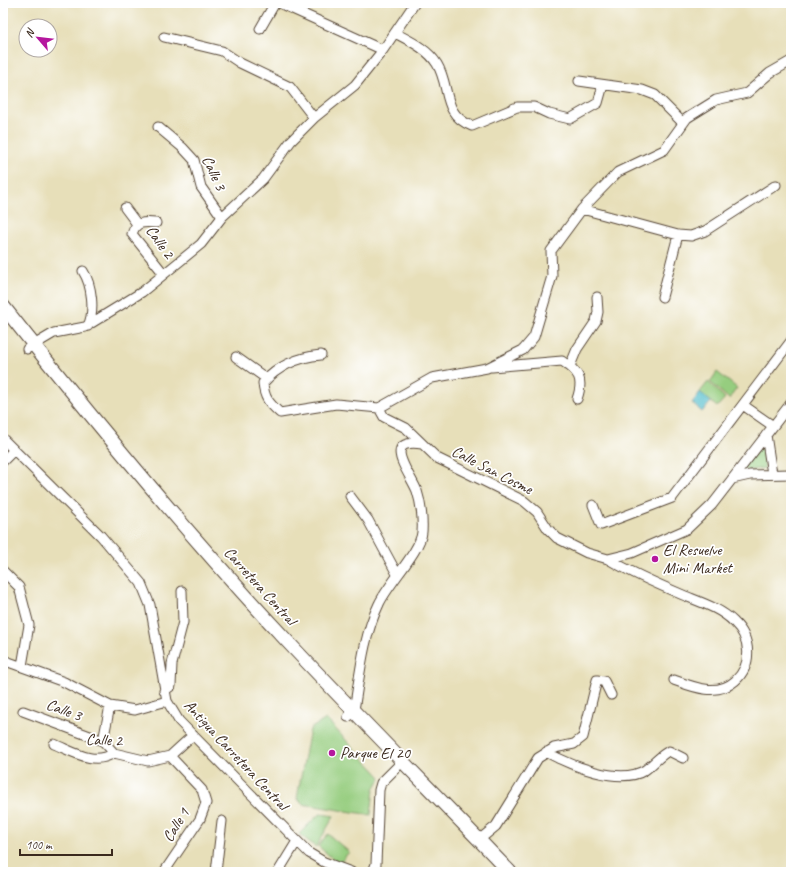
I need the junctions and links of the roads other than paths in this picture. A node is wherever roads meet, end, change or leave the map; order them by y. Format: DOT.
graph roads {
  1 [pos="275,3"];
  2 [pos="279,3"];
  3 [pos="414,3"];
  4 [pos="260,29"];
  5 [pos="395,33"];
  6 [pos="164,37"];
  7 [pos="383,50"];
  8 [pos="791,61"];
  9 [pos="579,81"];
  10 [pos="603,85"];
  11 [pos="314,118"];
  12 [pos="683,122"];
  13 [pos="158,127"];
  14 [pos="776,185"];
  15 [pos="125,208"];
  16 [pos="582,209"];
  17 [pos="222,217"];
  18 [pos="156,223"];
  19 [pos="137,224"];
  20 [pos="678,235"];
  21 [pos="83,271"];
  22 [pos="164,274"];
  23 [pos="597,297"];
  24 [pos="662,298"];
  25 [pos="3,306"];
  26 [pos="3,319"];
  27 [pos="88,326"];
  28 [pos="791,341"];
  29 [pos="30,347"];
  30 [pos="321,355"];
  31 [pos="236,357"];
  32 [pos="570,366"];
  33 [pos="487,368"];
  34 [pos="267,379"];
  35 [pos="577,398"];
  36 [pos="791,403"];
  37 [pos="743,405"];
  38 [pos="379,408"];
  39 [pos="773,426"];
  40 [pos="766,435"];
  41 [pos="3,439"];
  42 [pos="422,444"];
  43 [pos="14,450"];
  44 [pos="3,461"];
  45 [pos="772,474"];
  46 [pos="791,474"];
  47 [pos="732,479"];
  48 [pos="350,496"];
  49 [pos="593,505"];
  50 [pos="608,560"];
  51 [pos="3,571"];
  52 [pos="397,574"];
  53 [pos="182,591"];
  54 [pos="3,660"];
  55 [pos="22,666"];
  56 [pos="674,680"];
  57 [pos="164,691"];
  58 [pos="611,695"];
  59 [pos="167,701"];
  60 [pos="110,706"];
  61 [pos="23,711"];
  62 [pos="351,714"];
  63 [pos="193,735"];
  64 [pos="103,741"];
  65 [pos="54,744"];
  66 [pos="546,752"];
  67 [pos="114,753"];
  68 [pos="170,756"];
  69 [pos="683,758"];
  70 [pos="397,767"];
  71 [pos="222,821"];
  72 [pos="479,840"];
  73 [pos="297,841"];
  74 [pos="164,872"];
  75 [pos="216,872"];
  76 [pos="278,872"];
  77 [pos="351,872"];
  78 [pos="373,872"];
  79 [pos="499,872"];
  80 [pos="510,872"];
  1 -- 4 [label="street"];
  2 -- 7 [label="street"];
  3 -- 5 [label="street"];
  5 -- 7 [label="street"];
  5 -- 10 [label="street"];
  6 -- 11 [label="street"];
  7 -- 11 [label="street"];
  8 -- 12 [label="street"];
  9 -- 10 [label="street"];
  10 -- 12 [label="street"];
  11 -- 17 [label="street"];
  12 -- 16 [label="street"];
  13 -- 17 [label="street, Calle 3"];
  14 -- 20 [label="street"];
  15 -- 19 [label="street"];
  16 -- 20 [label="street"];
  16 -- 33 [label="street"];
  17 -- 22 [label="street"];
  18 -- 19 [label="street, Calle 2"];
  19 -- 22 [label="street, Calle 2"];
  20 -- 24 [label="street"];
  21 -- 27 [label="street"];
  22 -- 27 [label="street"];
  23 -- 32 [label="street"];
  25 -- 29 [label="highway, Carretera Central"];
  26 -- 29 [label="highway, Carretera Central"];
  27 -- 29 [label="street"];
  28 -- 37 [label="street"];
  29 -- 62 [label="highway, Carretera Central"];
  30 -- 34 [label="street"];
  31 -- 34 [label="street"];
  32 -- 33 [label="street"];
  32 -- 35 [label="street"];
  33 -- 38 [label="street"];
  34 -- 38 [label="street"];
  36 -- 39 [label="street"];
  37 -- 39 [label="street"];
  37 -- 49 [label="street"];
  38 -- 42 [label="street, Calle San Cosme"];
  39 -- 40 [label="street"];
  40 -- 45 [label="street"];
  40 -- 47 [label="street"];
  41 -- 43 [label="street, Antigua Carretera Central"];
  42 -- 50 [label="street, Calle San Cosme"];
  42 -- 52 [label="street"];
  43 -- 44 [label="street"];
  43 -- 57 [label="street, Antigua Carretera Central"];
  45 -- 46 [label="street"];
  45 -- 47 [label="street"];
  47 -- 50 [label="street"];
  48 -- 52 [label="street"];
  50 -- 56 [label="street, Calle San Cosme"];
  51 -- 55 [label="street"];
  52 -- 62 [label="street"];
  53 -- 57 [label="street"];
  54 -- 55 [label="street"];
  55 -- 60 [label="street"];
  57 -- 59 [label="street, Antigua Carretera Central"];
  58 -- 66 [label="street"];
  59 -- 60 [label="street"];
  59 -- 63 [label="street, Antigua Carretera Central"];
  60 -- 64 [label="street"];
  61 -- 64 [label="street, Calle 3"];
  62 -- 70 [label="highway, Carretera Central"];
  62 -- 72 [label="highway, Carretera Central"];
  63 -- 68 [label="street, Calle 2"];
  63 -- 73 [label="street, Antigua Carretera Central"];
  64 -- 67 [label="street, Calle 3"];
  65 -- 67 [label="street, Calle 2"];
  66 -- 69 [label="street"];
  66 -- 72 [label="street"];
  67 -- 68 [label="street, Calle 2"];
  68 -- 74 [label="street, Calle 1"];
  70 -- 78 [label="street"];
  70 -- 79 [label="highway, Carretera Central"];
  71 -- 75 [label="street"];
  72 -- 80 [label="highway, Carretera Central"];
  73 -- 76 [label="street"];
  73 -- 77 [label="street, Antigua Carretera Central"];
}
